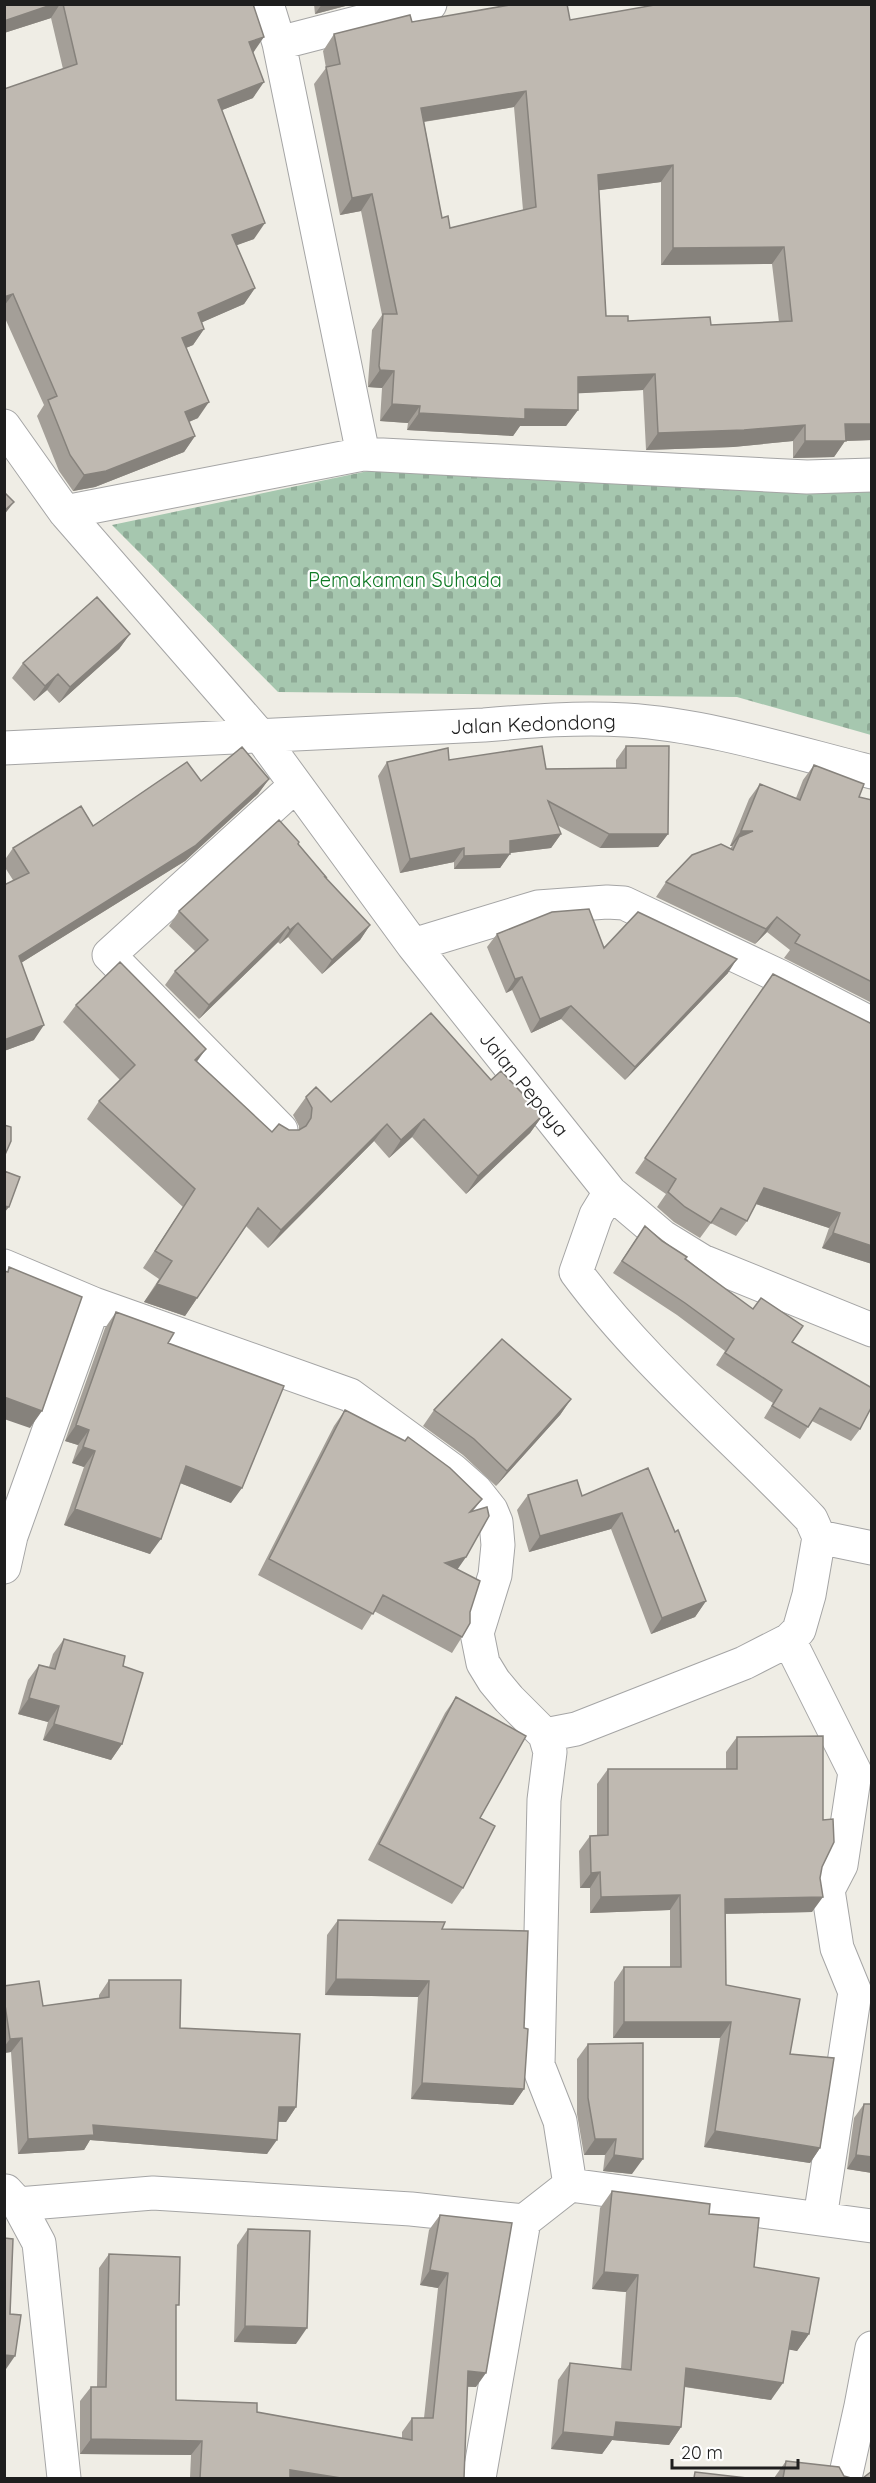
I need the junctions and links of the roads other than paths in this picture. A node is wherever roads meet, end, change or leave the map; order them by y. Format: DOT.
graph roads {
  1 [pos="267,4"];
  2 [pos="430,4"];
  3 [pos="279,43"];
  4 [pos="4,426"];
  5 [pos="363,454"];
  6 [pos="872,475"];
  7 [pos="65,512"];
  8 [pos="261,737"];
  9 [pos="4,748"];
  10 [pos="872,772"];
  11 [pos="296,785"];
  12 [pos="413,945"];
  13 [pos="872,1024"];
  14 [pos="281,1130"];
  15 [pos="610,1192"];
  16 [pos="4,1266"];
  17 [pos="94,1304"];
  18 [pos="872,1330"];
  19 [pos="819,1537"];
  20 [pos="872,1548"];
  21 [pos="4,1567"];
  22 [pos="789,1640"];
  23 [pos="545,1736"];
  24 [pos="570,2185"];
  25 [pos="11,2197"];
  26 [pos="820,2218"];
  27 [pos="524,2221"];
  28 [pos="872,2226"];
  29 [pos="872,2348"];
  30 [pos="64,2478"];
  31 [pos="479,2478"];
  32 [pos="844,2478"];
  1 -- 3 [label="street"];
  2 -- 3 [label="street"];
  3 -- 5 [label="street"];
  4 -- 7 [label="street, Jalan Pepaya"];
  5 -- 6 [label="street"];
  5 -- 7 [label="street"];
  7 -- 8 [label="street, Jalan Pepaya"];
  8 -- 9 [label="street, Jalan Kedondong"];
  8 -- 10 [label="street, Jalan Kedondong"];
  8 -- 11 [label="street, Jalan Pepaya"];
  11 -- 12 [label="street, Jalan Pepaya"];
  11 -- 14 [label="street"];
  12 -- 13 [label="street"];
  12 -- 15 [label="street, Jalan Pepaya"];
  15 -- 18 [label="street, Jalan Pepaya"];
  15 -- 19 [label="street"];
  16 -- 17 [label="street"];
  17 -- 21 [label="street"];
  17 -- 23 [label="street"];
  19 -- 20 [label="street"];
  19 -- 22 [label="street"];
  22 -- 23 [label="street"];
  22 -- 26 [label="street"];
  23 -- 24 [label="street"];
  24 -- 26 [label="street"];
  24 -- 27 [label="street"];
  25 -- 27 [label="street"];
  25 -- 30 [label="street"];
  26 -- 28 [label="street"];
  27 -- 31 [label="street"];
  29 -- 32 [label="street"];
}
